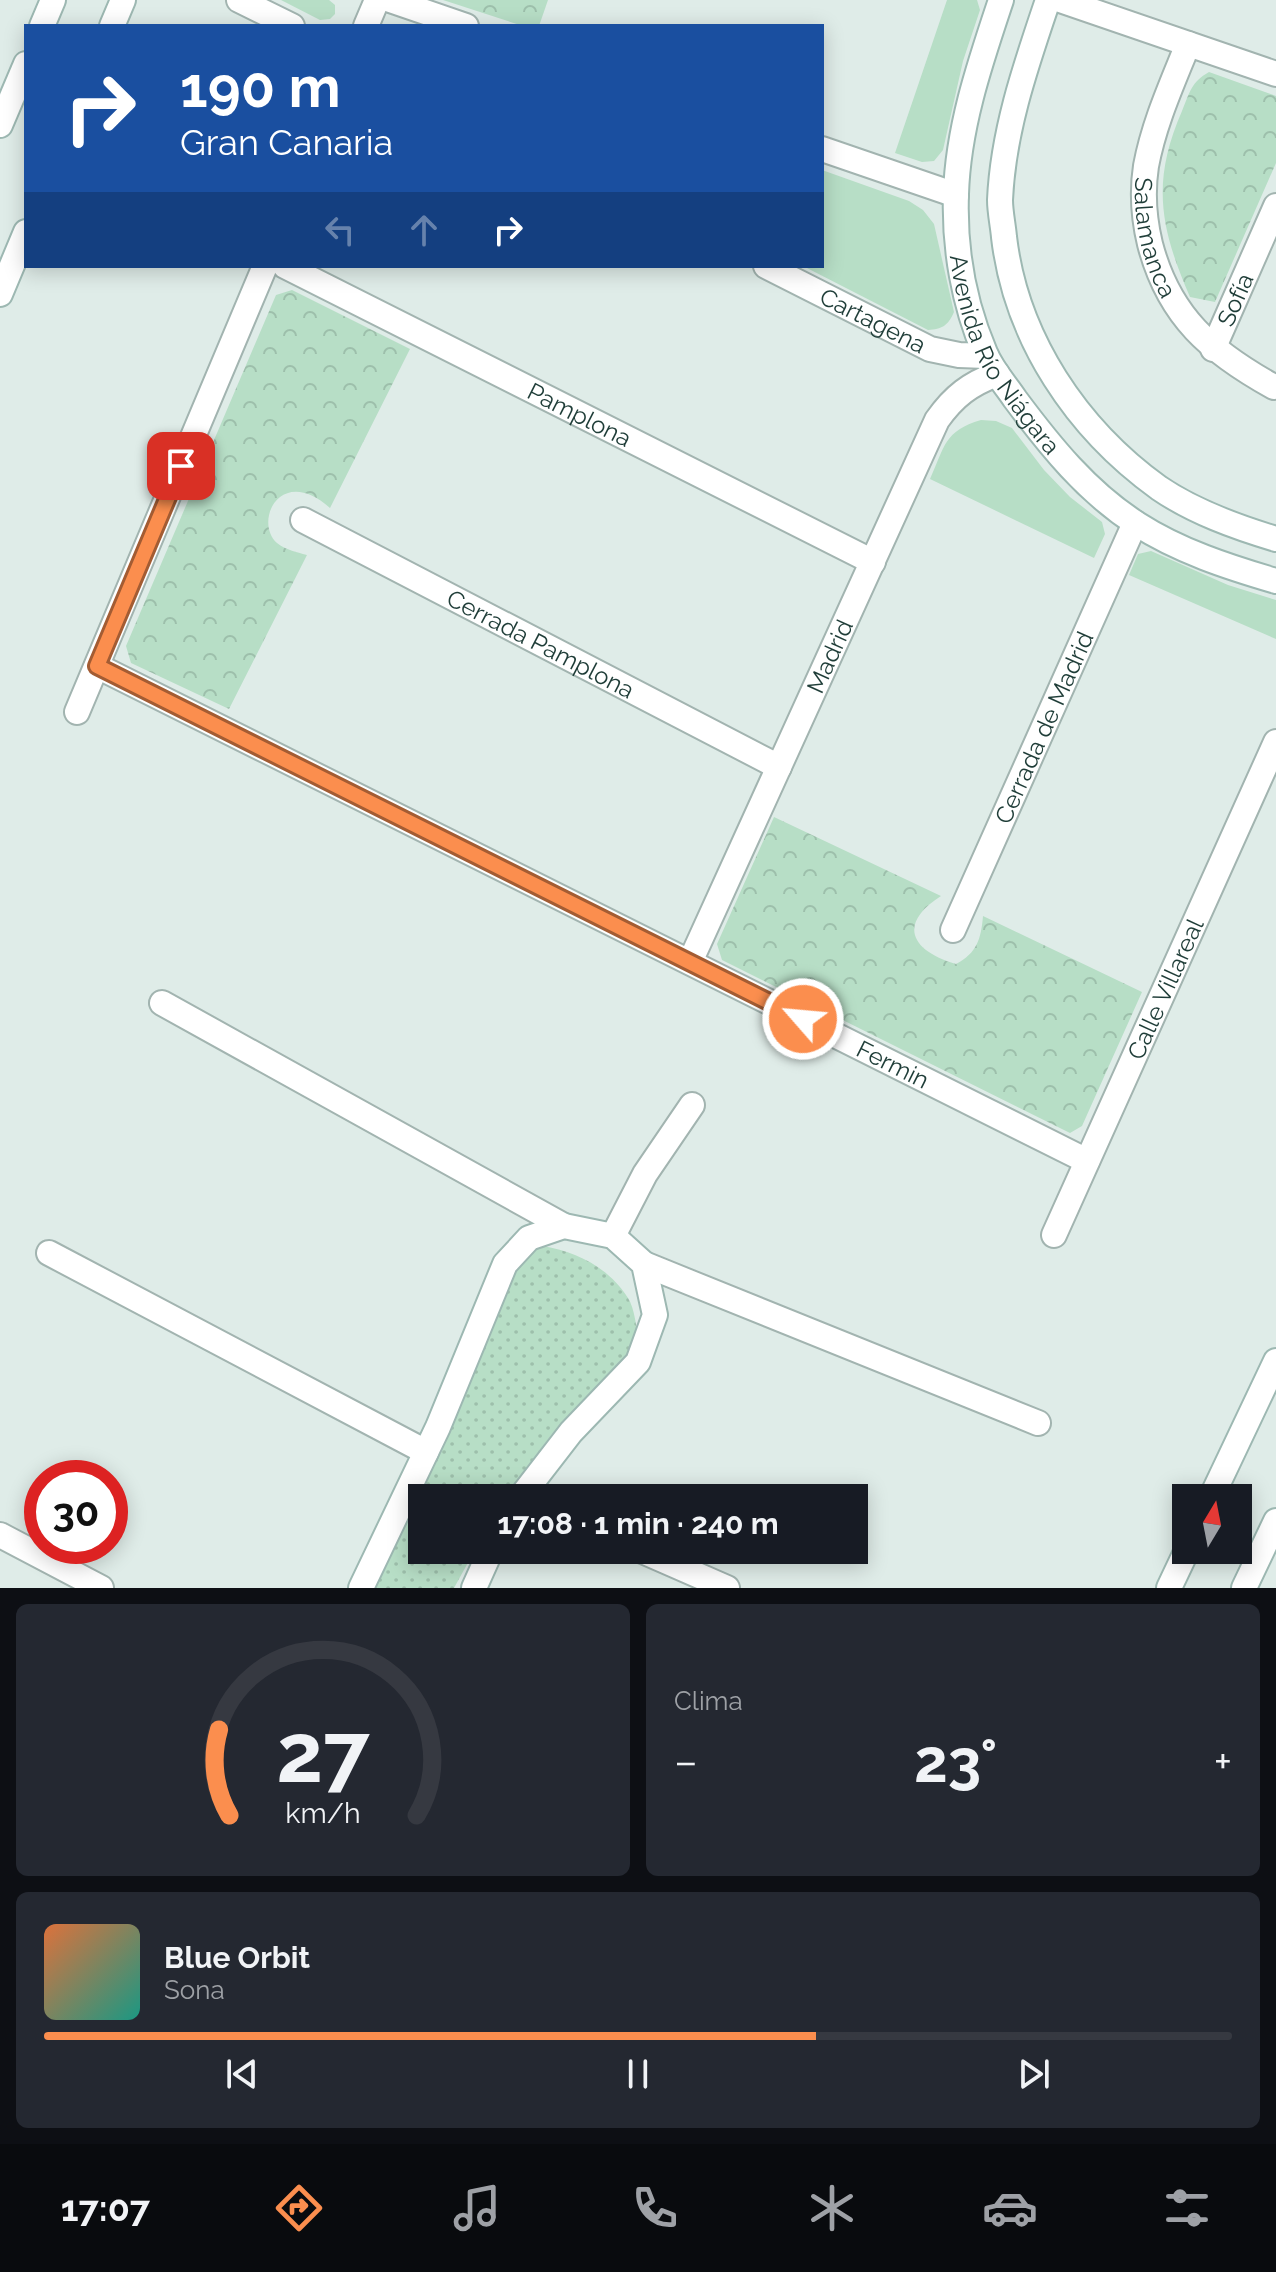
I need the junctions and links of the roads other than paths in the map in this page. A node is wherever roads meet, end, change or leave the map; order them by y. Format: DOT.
graph roads {
  1 [pos="53,0"];
  2 [pos="123,0"];
  3 [pos="239,0"];
  4 [pos="377,0"];
  5 [pos="390,0"];
  6 [pos="1001,0"];
  7 [pos="1048,0"];
  8 [pos="1060,0"];
  9 [pos="43,24"];
  10 [pos="113,24"];
  11 [pos="288,24"];
  12 [pos="367,24"];
  13 [pos="460,24"];
  14 [pos="1188,44"];
  15 [pos="24,69"];
  16 [pos="1276,74"];
  17 [pos="0,125"];
  18 [pos="824,150"];
  19 [pos="956,195"];
  20 [pos="1276,206"];
  21 [pos="24,237"];
  22 [pos="264,268"];
  23 [pos="289,268"];
  24 [pos="770,268"];
  25 [pos="0,294"];
  26 [pos="1213,349"];
  27 [pos="991,365"];
  28 [pos="1274,387"];
  29 [pos="303,520"];
  30 [pos="1135,523"];
  31 [pos="1276,539"];
  32 [pos="873,562"];
  33 [pos="1276,581"];
  34 [pos="97,666"];
  35 [pos="77,712"];
  36 [pos="1276,742"];
  37 [pos="779,767"];
  38 [pos="953,930"];
  39 [pos="690,962"];
  40 [pos="162,1003"];
  41 [pos="692,1105"];
  42 [pos="1087,1161"];
  43 [pos="564,1226"];
  44 [pos="1054,1235"];
  45 [pos="613,1236"];
  46 [pos="49,1253"];
  47 [pos="644,1264"];
  48 [pos="1276,1361"];
  49 [pos="1038,1423"];
  50 [pos="426,1452"];
  51 [pos="532,1484"];
  52 [pos="1218,1484"];
  53 [pos="1276,1521"];
  54 [pos="0,1535"];
  55 [pos="485,1564"];
  56 [pos="672,1564"];
  57 [pos="1180,1564"];
  58 [pos="101,1588"];
  59 [pos="361,1588"];
  60 [pos="474,1588"];
  61 [pos="727,1588"];
  62 [pos="1169,1588"];
  63 [pos="1244,1588"];
  1 -- 9 [label="street"];
  2 -- 10 [label="street"];
  3 -- 11 [label="street"];
  4 -- 12 [label="street"];
  5 -- 13 [label="street"];
  6 -- 19 [label="street, Avenida Río Niágara"];
  7 -- 31 [label="street, Avenida Río Niágara"];
  8 -- 14 [label="street"];
  14 -- 16 [label="street"];
  14 -- 26 [label="street, Salamanca"];
  15 -- 17 [label="street"];
  18 -- 19 [label="street"];
  19 -- 27 [label="street, Avenida Río Niágara"];
  20 -- 26 [label="street, Sofía"];
  21 -- 25 [label="street"];
  22 -- 34 [label="street"];
  23 -- 32 [label="street, Pamplona"];
  24 -- 27 [label="street, Cartagena"];
  26 -- 28 [label="street, Salamanca"];
  27 -- 30 [label="street, Avenida Río Niágara"];
  27 -- 32 [label="street, Madrid"];
  29 -- 37 [label="street, Cerrada Pamplona"];
  30 -- 33 [label="street, Avenida Río Niágara"];
  30 -- 38 [label="street, Cerrada de Madrid"];
  32 -- 37 [label="street, Madrid"];
  34 -- 35 [label="street"];
  34 -- 39 [label="street, Fermin"];
  36 -- 42 [label="street, Calle Villareal"];
  37 -- 39 [label="street, Madrid"];
  39 -- 42 [label="street, Fermin"];
  40 -- 43 [label="street"];
  41 -- 45 [label="street"];
  42 -- 44 [label="street, Calle Villareal"];
  43 -- 45 [label="street"];
  43 -- 50 [label="street"];
  45 -- 47 [label="street"];
  46 -- 50 [label="street"];
  47 -- 49 [label="street"];
  47 -- 51 [label="street"];
  48 -- 52 [label="street"];
  50 -- 59 [label="street"];
  53 -- 63 [label="street"];
  54 -- 58 [label="street"];
  55 -- 60 [label="street"];
  56 -- 61 [label="street"];
  57 -- 62 [label="street"];
}
